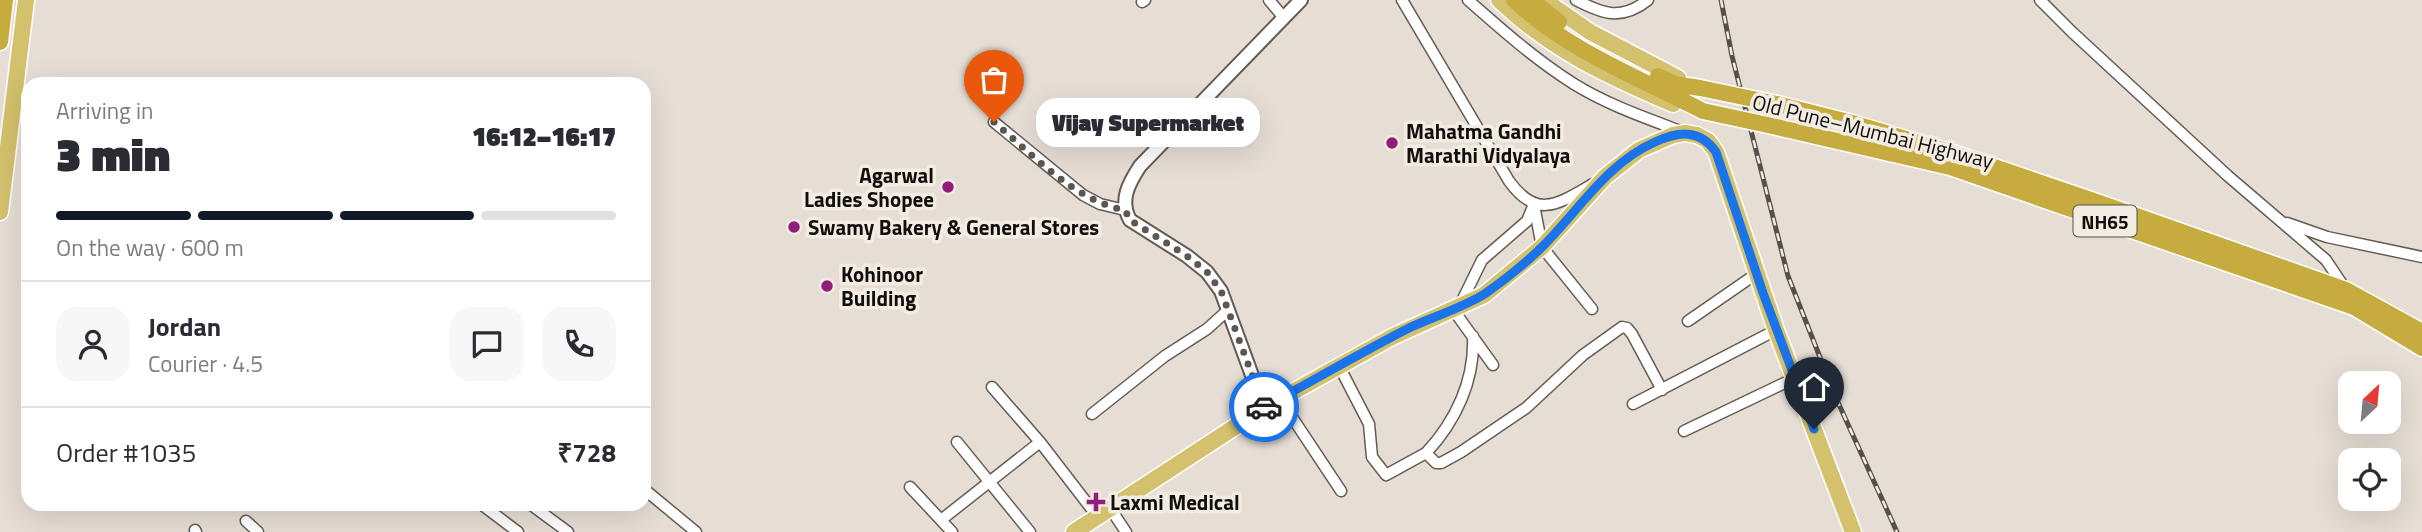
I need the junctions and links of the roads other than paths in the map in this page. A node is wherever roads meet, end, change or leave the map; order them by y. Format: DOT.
graph roads {
  1 [pos="5,0"];
  2 [pos="26,0"];
  3 [pos="1269,0"];
  4 [pos="1301,0"];
  5 [pos="1402,0"];
  6 [pos="1468,0"];
  7 [pos="1499,0"];
  8 [pos="1514,0"];
  9 [pos="1531,0"];
  10 [pos="1544,0"];
  11 [pos="1576,0"];
  12 [pos="1648,0"];
  13 [pos="2040,0"];
  14 [pos="1284,18"];
  15 [pos="0,42"];
  16 [pos="1700,88"];
  17 [pos="1672,89"];
  18 [pos="1703,111"];
  19 [pos="994,122"];
  20 [pos="1685,133"];
  21 [pos="1605,177"];
  22 [pos="1534,204"];
  23 [pos="1125,210"];
  24 [pos="0,212"];
  25 [pos="2280,221"];
  26 [pos="1542,247"];
  27 [pos="2422,257"];
  28 [pos="1756,274"];
  29 [pos="2346,290"];
  30 [pos="1456,307"];
  31 [pos="2354,307"];
  32 [pos="1592,309"];
  33 [pos="1228,310"];
  34 [pos="1688,321"];
  35 [pos="1776,330"];
  36 [pos="2422,332"];
  37 [pos="1473,336"];
  38 [pos="2422,348"];
  39 [pos="1493,365"];
  40 [pos="1339,366"];
  41 [pos="1795,378"];
  42 [pos="992,387"];
  43 [pos="1662,390"];
  44 [pos="1280,399"];
  45 [pos="1633,404"];
  46 [pos="1264,408"];
  47 [pos="1092,414"];
  48 [pos="1684,431"];
  49 [pos="957,442"];
  50 [pos="1040,442"];
  51 [pos="1426,453"];
  52 [pos="990,482"];
  53 [pos="910,486"];
  54 [pos="1341,491"];
  55 [pos="651,495"];
  56 [pos="490,511"];
  57 [pos="540,511"];
  58 [pos="1104,512"];
  59 [pos="942,520"];
  60 [pos="246,521"];
  61 [pos="258,532"];
  62 [pos="518,532"];
  63 [pos="568,532"];
  64 [pos="696,532"];
  65 [pos="952,532"];
  66 [pos="1030,532"];
  67 [pos="1074,532"];
  68 [pos="1126,532"];
  69 [pos="1853,532"];
  1 -- 15 [label="highway"];
  2 -- 24 [label="main road"];
  3 -- 14 [label="street"];
  4 -- 14 [label="street"];
  5 -- 22 [label="street"];
  6 -- 20 [label="street"];
  7 -- 18 [label="main road"];
  8 -- 17 [label="highway, NH65"];
  9 -- 17 [label="highway, NH65"];
  10 -- 16 [label="main road"];
  11 -- 12 [label="street"];
  13 -- 25 [label="street"];
  14 -- 23 [label="street"];
  16 -- 17 [label="highway, NH65"];
  16 -- 29 [label="highway, Old Pune–Mumbai Highway / NH65, bridge"];
  17 -- 18 [label="highway, NH65"];
  18 -- 31 [label="highway, Old Pune–Mumbai Highway / NH65, bridge"];
  19 -- 23 [label="street"];
  20 -- 21 [label="main road"];
  20 -- 28 [label="main road"];
  21 -- 22 [label="street"];
  21 -- 26 [label="main road"];
  22 -- 26 [label="street"];
  22 -- 30 [label="street"];
  23 -- 33 [label="street"];
  25 -- 27 [label="street"];
  25 -- 29 [label="street"];
  26 -- 30 [label="main road"];
  26 -- 32 [label="street"];
  28 -- 34 [label="street"];
  28 -- 35 [label="main road"];
  29 -- 31 [label="street"];
  29 -- 36 [label="highway, Old Pune–Mumbai Highway / NH65"];
  30 -- 37 [label="street"];
  30 -- 40 [label="main road"];
  31 -- 38 [label="highway, Old Pune–Mumbai Highway / NH65"];
  33 -- 46 [label="street"];
  33 -- 47 [label="street"];
  35 -- 41 [label="main road"];
  35 -- 43 [label="street"];
  37 -- 39 [label="street"];
  37 -- 51 [label="street"];
  40 -- 44 [label="main road"];
  40 -- 51 [label="street"];
  41 -- 48 [label="street"];
  41 -- 69 [label="main road"];
  42 -- 50 [label="street"];
  43 -- 45 [label="street"];
  43 -- 51 [label="street"];
  44 -- 46 [label="main road"];
  44 -- 54 [label="street"];
  46 -- 58 [label="main road"];
  49 -- 52 [label="street"];
  50 -- 52 [label="street"];
  50 -- 58 [label="street"];
  52 -- 59 [label="street"];
  52 -- 66 [label="street"];
  53 -- 59 [label="street"];
  55 -- 64 [label="street"];
  56 -- 62 [label="street"];
  57 -- 63 [label="street"];
  58 -- 67 [label="main road"];
  58 -- 68 [label="street"];
  59 -- 65 [label="street"];
  60 -- 61 [label="street"];
}
